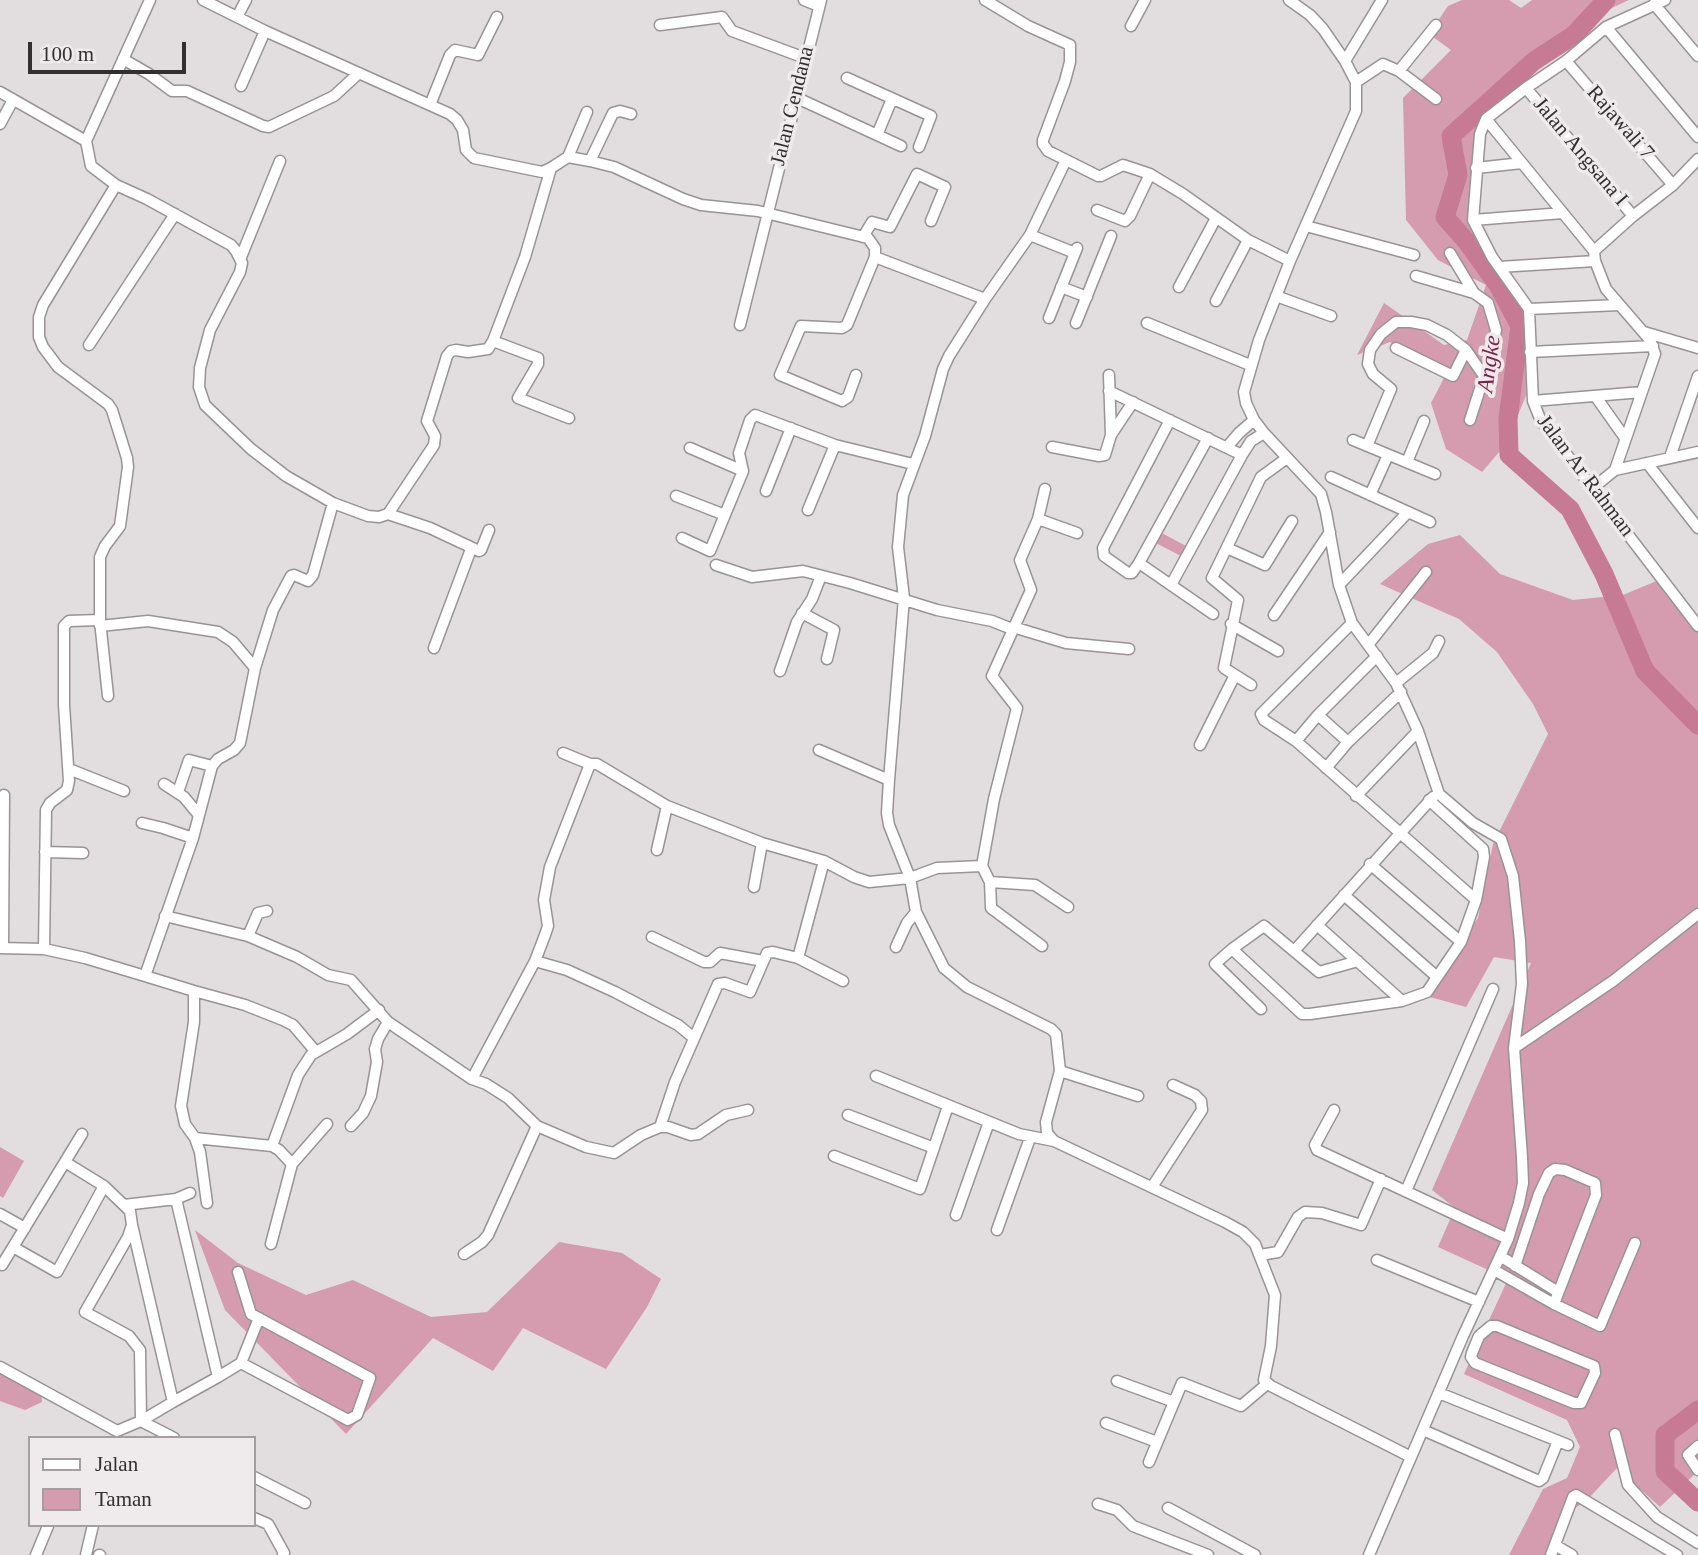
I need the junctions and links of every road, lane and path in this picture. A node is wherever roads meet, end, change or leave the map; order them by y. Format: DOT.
graph roads {
  1 [pos="150,0"];
  2 [pos="203,0"];
  3 [pos="246,0"];
  4 [pos="804,0"];
  5 [pos="985,0"];
  6 [pos="1145,0"];
  7 [pos="1289,0"];
  8 [pos="1382,0"];
  9 [pos="1665,0"];
  10 [pos="820,3"];
  11 [pos="1654,4"];
  12 [pos="237,17"];
  13 [pos="497,18"];
  14 [pos="660,25"];
  15 [pos="1436,25"];
  16 [pos="1131,26"];
  17 [pos="1606,27"];
  18 [pos="265,31"];
  19 [pos="1698,56"];
  20 [pos="805,58"];
  21 [pos="123,59"];
  22 [pos="1345,61"];
  23 [pos="1566,61"];
  24 [pos="1399,71"];
  25 [pos="359,73"];
  26 [pos="847,78"];
  27 [pos="1356,82"];
  28 [pos="241,86"];
  29 [pos="1526,88"];
  30 [pos="0,92"];
  31 [pos="795,97"];
  32 [pos="892,99"];
  33 [pos="1436,99"];
  34 [pos="13,100"];
  35 [pos="430,105"];
  36 [pos="587,112"];
  37 [pos="631,114"];
  38 [pos="1486,119"];
  39 [pos="0,124"];
  40 [pos="877,135"];
  41 [pos="1698,138"];
  42 [pos="86,141"];
  43 [pos="901,146"];
  44 [pos="919,147"];
  45 [pos="568,157"];
  46 [pos="1698,159"];
  47 [pos="590,160"];
  48 [pos="1066,160"];
  49 [pos="281,161"];
  50 [pos="1522,163"];
  51 [pos="551,168"];
  52 [pos="1476,168"];
  53 [pos="1150,174"];
  54 [pos="116,185"];
  55 [pos="1673,185"];
  56 [pos="1097,210"];
  57 [pos="767,213"];
  58 [pos="1563,213"];
  59 [pos="175,214"];
  60 [pos="1633,216"];
  61 [pos="1216,218"];
  62 [pos="1474,220"];
  63 [pos="931,221"];
  64 [pos="1306,226"];
  65 [pos="1030,235"];
  66 [pos="1111,236"];
  67 [pos="863,237"];
  68 [pos="1248,240"];
  69 [pos="1450,253"];
  70 [pos="1413,255"];
  71 [pos="1595,256"];
  72 [pos="241,257"];
  73 [pos="875,257"];
  74 [pos="1290,261"];
  75 [pos="1499,267"];
  76 [pos="1416,276"];
  77 [pos="1061,287"];
  78 [pos="1180,287"];
  79 [pos="1474,293"];
  80 [pos="1276,296"];
  81 [pos="1087,298"];
  82 [pos="985,299"];
  83 [pos="1216,301"];
  84 [pos="1619,305"];
  85 [pos="1529,309"];
  86 [pos="1331,316"];
  87 [pos="1049,318"];
  88 [pos="1076,323"];
  89 [pos="1147,323"];
  90 [pos="740,325"];
  91 [pos="1644,332"];
  92 [pos="493,341"];
  93 [pos="89,345"];
  94 [pos="1653,346"];
  95 [pos="1396,348"];
  96 [pos="1698,348"];
  97 [pos="1466,350"];
  98 [pos="1530,352"];
  99 [pos="1250,365"];
  100 [pos="856,375"];
  101 [pos="1109,375"];
  102 [pos="1484,376"];
  103 [pos="1698,376"];
  104 [pos="1109,391"];
  105 [pos="1642,392"];
  106 [pos="1596,397"];
  107 [pos="1533,401"];
  108 [pos="1133,402"];
  109 [pos="569,418"];
  110 [pos="1170,420"];
  111 [pos="1254,420"];
  112 [pos="1470,420"];
  113 [pos="1424,421"];
  114 [pos="791,428"];
  115 [pos="1264,433"];
  116 [pos="1111,435"];
  117 [pos="1208,438"];
  118 [pos="1625,438"];
  119 [pos="1353,440"];
  120 [pos="835,445"];
  121 [pos="1367,446"];
  122 [pos="1052,447"];
  123 [pos="1227,447"];
  124 [pos="690,448"];
  125 [pos="1698,452"];
  126 [pos="1242,455"];
  127 [pos="1388,455"];
  128 [pos="1670,456"];
  129 [pos="1287,458"];
  130 [pos="1407,462"];
  131 [pos="1647,463"];
  132 [pos="913,464"];
  133 [pos="1615,470"];
  134 [pos="743,471"];
  135 [pos="1435,474"];
  136 [pos="1331,477"];
  137 [pos="1593,488"];
  138 [pos="1045,489"];
  139 [pos="766,491"];
  140 [pos="1370,495"];
  141 [pos="676,496"];
  142 [pos="333,503"];
  143 [pos="808,510"];
  144 [pos="1408,512"];
  145 [pos="387,514"];
  146 [pos="725,514"];
  147 [pos="1038,519"];
  148 [pos="1292,522"];
  149 [pos="1430,523"];
  150 [pos="1698,528"];
  151 [pos="489,530"];
  152 [pos="1329,532"];
  153 [pos="1077,533"];
  154 [pos="682,538"];
  155 [pos="1227,548"];
  156 [pos="471,550"];
  157 [pos="1139,563"];
  158 [pos="716,565"];
  159 [pos="1426,572"];
  160 [pos="821,576"];
  161 [pos="1171,585"];
  162 [pos="1339,585"];
  163 [pos="904,598"];
  164 [pos="802,613"];
  165 [pos="1213,614"];
  166 [pos="1274,615"];
  167 [pos="100,623"];
  168 [pos="1352,623"];
  169 [pos="1231,624"];
  170 [pos="1698,626"];
  171 [pos="1012,628"];
  172 [pos="1439,641"];
  173 [pos="1367,645"];
  174 [pos="434,648"];
  175 [pos="1129,649"];
  176 [pos="1278,652"];
  177 [pos="1377,656"];
  178 [pos="827,659"];
  179 [pos="255,668"];
  180 [pos="780,671"];
  181 [pos="1235,675"];
  182 [pos="1251,685"];
  183 [pos="1398,687"];
  184 [pos="108,696"];
  185 [pos="1318,715"];
  186 [pos="1418,731"];
  187 [pos="1296,741"];
  188 [pos="1348,742"];
  189 [pos="1200,745"];
  190 [pos="819,750"];
  191 [pos="563,753"];
  192 [pos="590,764"];
  193 [pos="212,766"];
  194 [pos="1326,768"];
  195 [pos="69,769"];
  196 [pos="889,780"];
  197 [pos="164,784"];
  198 [pos="124,791"];
  199 [pos="178,792"];
  200 [pos="1439,793"];
  201 [pos="4,795"];
  202 [pos="1356,796"];
  203 [pos="1429,800"];
  204 [pos="667,806"];
  205 [pos="198,814"];
  206 [pos="142,823"];
  207 [pos="1398,833"];
  208 [pos="193,838"];
  209 [pos="762,843"];
  210 [pos="657,850"];
  211 [pos="45,852"];
  212 [pos="83,853"];
  213 [pos="824,861"];
  214 [pos="1370,864"];
  215 [pos="982,866"];
  216 [pos="910,878"];
  217 [pos="990,882"];
  218 [pos="754,887"];
  219 [pos="1344,895"];
  220 [pos="1476,900"];
  221 [pos="1068,907"];
  222 [pos="267,911"];
  223 [pos="916,912"];
  224 [pos="1698,914"];
  225 [pos="165,916"];
  226 [pos="1317,925"];
  227 [pos="248,936"];
  228 [pos="652,937"];
  229 [pos="1461,942"];
  230 [pos="1042,946"];
  231 [pos="895,947"];
  232 [pos="1,948"];
  233 [pos="44,949"];
  234 [pos="1232,949"];
  235 [pos="1294,951"];
  236 [pos="798,958"];
  237 [pos="535,961"];
  238 [pos="763,961"];
  239 [pos="1358,961"];
  240 [pos="145,976"];
  241 [pos="1437,977"];
  242 [pos="843,981"];
  243 [pos="1493,989"];
  244 [pos="194,991"];
  245 [pos="1402,1002"];
  246 [pos="1261,1009"];
  247 [pos="379,1010"];
  248 [pos="388,1022"];
  249 [pos="694,1038"];
  250 [pos="1514,1048"];
  251 [pos="316,1052"];
  252 [pos="1060,1071"];
  253 [pos="876,1076"];
  254 [pos="472,1079"];
  255 [pos="1173,1085"];
  256 [pos="1138,1096"];
  257 [pos="948,1106"];
  258 [pos="748,1110"];
  259 [pos="1334,1110"];
  260 [pos="848,1115"];
  261 [pos="989,1122"];
  262 [pos="327,1124"];
  263 [pos="351,1126"];
  264 [pos="537,1126"];
  265 [pos="660,1127"];
  266 [pos="82,1134"];
  267 [pos="195,1138"];
  268 [pos="1030,1138"];
  269 [pos="1054,1141"];
  270 [pos="272,1146"];
  271 [pos="934,1148"];
  272 [pos="834,1156"];
  273 [pos="65,1162"];
  274 [pos="292,1164"];
  275 [pos="1381,1179"];
  276 [pos="104,1186"];
  277 [pos="1152,1187"];
  278 [pos="1406,1191"];
  279 [pos="191,1194"];
  280 [pos="176,1199"];
  281 [pos="207,1203"];
  282 [pos="124,1205"];
  283 [pos="0,1213"];
  284 [pos="956,1215"];
  285 [pos="132,1225"];
  286 [pos="25,1228"];
  287 [pos="996,1230"];
  288 [pos="1508,1239"];
  289 [pos="1634,1243"];
  290 [pos="271,1244"];
  291 [pos="13,1247"];
  292 [pos="464,1254"];
  293 [pos="1260,1255"];
  294 [pos="1500,1256"];
  295 [pos="1377,1260"];
  296 [pos="0,1264"];
  297 [pos="1515,1266"];
  298 [pos="1494,1270"];
  299 [pos="238,1272"];
  300 [pos="1558,1293"];
  301 [pos="1479,1302"];
  302 [pos="1554,1304"];
  303 [pos="260,1318"];
  304 [pos="241,1363"];
  305 [pos="0,1367"];
  306 [pos="218,1377"];
  307 [pos="1116,1381"];
  308 [pos="1267,1384"];
  309 [pos="1439,1394"];
  310 [pos="1583,1400"];
  311 [pos="173,1402"];
  312 [pos="1174,1402"];
  313 [pos="141,1421"];
  314 [pos="1107,1423"];
  315 [pos="1423,1430"];
  316 [pos="117,1434"];
  317 [pos="1615,1434"];
  318 [pos="170,1436"];
  319 [pos="1157,1442"];
  320 [pos="1698,1446"];
  321 [pos="1411,1457"];
  322 [pos="1149,1462"];
  323 [pos="1698,1470"];
  324 [pos="256,1478"];
  325 [pos="305,1503"];
  326 [pos="1098,1504"];
  327 [pos="1168,1508"];
  328 [pos="256,1519"];
  329 [pos="48,1527"];
  330 [pos="93,1527"];
  331 [pos="1698,1544"];
  332 [pos="1553,1550"];
  333 [pos="286,1554"];
  334 [pos="36,1555"];
  335 [pos="86,1555"];
  336 [pos="1208,1555"];
  337 [pos="1255,1555"];
  338 [pos="1369,1555"];
  339 [pos="1572,1555"];
  340 [pos="1677,1555"];
  1 -- 21 [label="street"];
  2 -- 12 [label="street"];
  3 -- 12 [label="street"];
  4 -- 10 [label="street"];
  5 -- 48 [label="street"];
  6 -- 16 [label="street"];
  7 -- 22 [label="street"];
  8 -- 22 [label="street"];
  9 -- 11 [label="street"];
  10 -- 20 [label="street, Jalan Cendana"];
  11 -- 17 [label="street"];
  11 -- 19 [label="street"];
  12 -- 18 [label="street"];
  13 -- 35 [label="street"];
  14 -- 20 [label="street"];
  15 -- 24 [label="street"];
  17 -- 23 [label="street"];
  17 -- 41 [label="street"];
  18 -- 25 [label="street"];
  18 -- 28 [label="street"];
  20 -- 31 [label="street, Jalan Cendana"];
  21 -- 25 [label="street"];
  21 -- 42 [label="street"];
  22 -- 27 [label="street"];
  23 -- 29 [label="street"];
  23 -- 55 [label="street, Rajawali 7"];
  24 -- 27 [label="street"];
  24 -- 33 [label="street"];
  25 -- 35 [label="street"];
  26 -- 32 [label="street"];
  27 -- 64 [label="street"];
  29 -- 38 [label="street"];
  29 -- 60 [label="street, Jalan Angsana I"];
  30 -- 34 [label="street"];
  31 -- 40 [label="street"];
  31 -- 57 [label="street, Jalan Cendana"];
  32 -- 40 [label="street"];
  32 -- 44 [label="street"];
  34 -- 39 [label="street"];
  34 -- 42 [label="street"];
  35 -- 51 [label="street"];
  36 -- 45 [label="street"];
  37 -- 47 [label="street"];
  38 -- 50 [label="street"];
  38 -- 52 [label="street"];
  40 -- 43 [label="street"];
  42 -- 54 [label="street"];
  45 -- 47 [label="street"];
  45 -- 51 [label="street"];
  46 -- 55 [label="street"];
  47 -- 57 [label="street"];
  48 -- 53 [label="street"];
  48 -- 65 [label="street"];
  49 -- 72 [label="street"];
  50 -- 52 [label="street"];
  50 -- 58 [label="street"];
  51 -- 92 [label="street"];
  52 -- 62 [label="street"];
  53 -- 56 [label="street"];
  53 -- 61 [label="street"];
  54 -- 59 [label="street"];
  54 -- 167 [label="street"];
  55 -- 60 [label="street"];
  57 -- 67 [label="street"];
  57 -- 90 [label="street, Jalan Cendana"];
  58 -- 62 [label="street"];
  58 -- 71 [label="street"];
  59 -- 72 [label="street"];
  59 -- 93 [label="street"];
  60 -- 71 [label="street"];
  61 -- 68 [label="street"];
  61 -- 78 [label="street"];
  62 -- 75 [label="street"];
  63 -- 67 [label="street"];
  64 -- 70 [label="street"];
  64 -- 74 [label="street"];
  65 -- 77 [label="street"];
  65 -- 82 [label="street"];
  66 -- 81 [label="street"];
  67 -- 73 [label="street"];
  68 -- 74 [label="street"];
  68 -- 83 [label="street"];
  69 -- 79 [label="street"];
  71 -- 75 [label="street"];
  71 -- 84 [label="street"];
  72 -- 142 [label="street"];
  73 -- 82 [label="street"];
  73 -- 100 [label="street"];
  74 -- 80 [label="street"];
  75 -- 85 [label="street"];
  76 -- 79 [label="street"];
  77 -- 81 [label="street"];
  77 -- 87 [label="street"];
  79 -- 102 [label="street"];
  80 -- 86 [label="street"];
  80 -- 99 [label="street"];
  81 -- 88 [label="street"];
  82 -- 132 [label="street"];
  84 -- 85 [label="street"];
  84 -- 91 [label="street"];
  85 -- 98 [label="street, Jalan Ar Rahman"];
  89 -- 99 [label="street"];
  91 -- 94 [label="street"];
  91 -- 96 [label="street"];
  92 -- 109 [label="street"];
  92 -- 145 [label="street"];
  94 -- 98 [label="street"];
  94 -- 105 [label="street"];
  95 -- 97 [label="street"];
  97 -- 102 [label="street"];
  97 -- 121 [label="street"];
  98 -- 107 [label="street, Jalan Ar Rahman"];
  99 -- 111 [label="street"];
  101 -- 104 [label="street"];
  102 -- 112 [label="street"];
  103 -- 128 [label="street"];
  104 -- 108 [label="street"];
  104 -- 116 [label="street"];
  105 -- 106 [label="street"];
  105 -- 118 [label="street"];
  106 -- 107 [label="street"];
  106 -- 118 [label="street"];
  107 -- 137 [label="street, Jalan Ar Rahman"];
  108 -- 110 [label="street"];
  108 -- 116 [label="street"];
  110 -- 117 [label="street"];
  110 -- 157 [label="street"];
  111 -- 115 [label="street"];
  111 -- 123 [label="street"];
  113 -- 130 [label="street"];
  114 -- 120 [label="street"];
  114 -- 134 [label="street"];
  114 -- 139 [label="street"];
  115 -- 126 [label="street"];
  115 -- 129 [label="street"];
  116 -- 122 [label="street"];
  117 -- 123 [label="street"];
  117 -- 157 [label="street"];
  118 -- 133 [label="street"];
  119 -- 121 [label="street"];
  120 -- 132 [label="street"];
  120 -- 143 [label="street"];
  121 -- 127 [label="street"];
  123 -- 126 [label="street"];
  124 -- 134 [label="street"];
  125 -- 128 [label="street"];
  126 -- 161 [label="street"];
  127 -- 130 [label="street"];
  127 -- 140 [label="street"];
  128 -- 131 [label="street"];
  129 -- 152 [label="street"];
  129 -- 155 [label="street"];
  130 -- 135 [label="street"];
  131 -- 133 [label="street"];
  131 -- 150 [label="street"];
  132 -- 163 [label="street"];
  133 -- 137 [label="street"];
  134 -- 146 [label="street"];
  136 -- 140 [label="street"];
  137 -- 170 [label="street, Jalan Ar Rahman"];
  138 -- 147 [label="street"];
  140 -- 144 [label="street"];
  141 -- 146 [label="street"];
  142 -- 145 [label="street"];
  142 -- 179 [label="street"];
  144 -- 149 [label="street"];
  144 -- 162 [label="street"];
  145 -- 156 [label="street"];
  146 -- 154 [label="street"];
  147 -- 153 [label="street"];
  147 -- 171 [label="street"];
  148 -- 155 [label="street"];
  151 -- 156 [label="street"];
  152 -- 162 [label="street"];
  152 -- 166 [label="street"];
  155 -- 169 [label="street"];
  156 -- 174 [label="street"];
  157 -- 161 [label="street"];
  158 -- 160 [label="street"];
  159 -- 173 [label="street"];
  160 -- 163 [label="street"];
  160 -- 164 [label="street"];
  161 -- 165 [label="street"];
  162 -- 168 [label="street"];
  163 -- 171 [label="street"];
  163 -- 196 [label="street"];
  164 -- 178 [label="street"];
  164 -- 180 [label="street"];
  167 -- 179 [label="street"];
  167 -- 184 [label="street"];
  167 -- 195 [label="street"];
  168 -- 173 [label="street"];
  168 -- 187 [label="street"];
  169 -- 176 [label="street"];
  169 -- 181 [label="street"];
  171 -- 175 [label="street"];
  171 -- 215 [label="street"];
  172 -- 183 [label="street"];
  173 -- 177 [label="street"];
  177 -- 183 [label="street"];
  177 -- 185 [label="street"];
  179 -- 193 [label="street"];
  181 -- 182 [label="street"];
  181 -- 189 [label="street"];
  183 -- 186 [label="street"];
  183 -- 188 [label="street"];
  185 -- 187 [label="street"];
  185 -- 188 [label="street"];
  186 -- 200 [label="street"];
  186 -- 202 [label="street"];
  187 -- 194 [label="street"];
  188 -- 194 [label="street"];
  190 -- 196 [label="street"];
  191 -- 192 [label="street"];
  192 -- 204 [label="street"];
  192 -- 237 [label="street"];
  193 -- 199 [label="street"];
  193 -- 205 [label="street"];
  194 -- 202 [label="street"];
  195 -- 198 [label="street"];
  195 -- 211 [label="street"];
  196 -- 216 [label="street"];
  197 -- 199 [label="street"];
  199 -- 205 [label="street"];
  200 -- 203 [label="street"];
  200 -- 250 [label="street"];
  201 -- 232 [label="street"];
  202 -- 207 [label="street"];
  203 -- 207 [label="street"];
  203 -- 220 [label="street"];
  204 -- 209 [label="street"];
  204 -- 210 [label="street"];
  205 -- 208 [label="street"];
  206 -- 208 [label="street"];
  207 -- 214 [label="street"];
  207 -- 220 [label="street"];
  208 -- 225 [label="street"];
  209 -- 213 [label="street"];
  209 -- 218 [label="street"];
  211 -- 212 [label="street"];
  211 -- 233 [label="street"];
  213 -- 216 [label="street"];
  213 -- 236 [label="street"];
  214 -- 219 [label="street"];
  214 -- 229 [label="street"];
  215 -- 216 [label="street"];
  215 -- 217 [label="street"];
  216 -- 223 [label="street"];
  217 -- 221 [label="street"];
  217 -- 230 [label="street"];
  219 -- 226 [label="street"];
  219 -- 241 [label="street"];
  220 -- 229 [label="street"];
  222 -- 227 [label="street"];
  223 -- 231 [label="street"];
  223 -- 252 [label="street"];
  224 -- 250 [label="street"];
  225 -- 227 [label="street"];
  225 -- 240 [label="street"];
  226 -- 235 [label="street"];
  226 -- 239 [label="street"];
  227 -- 247 [label="street"];
  228 -- 238 [label="street"];
  229 -- 241 [label="street"];
  232 -- 233 [label="street"];
  233 -- 240 [label="street"];
  234 -- 235 [label="street"];
  234 -- 245 [label="street"];
  234 -- 246 [label="street"];
  235 -- 239 [label="street"];
  236 -- 238 [label="street"];
  236 -- 242 [label="street"];
  237 -- 249 [label="street"];
  237 -- 254 [label="street"];
  238 -- 249 [label="street"];
  239 -- 245 [label="street"];
  240 -- 244 [label="street"];
  241 -- 245 [label="street"];
  243 -- 278 [label="street"];
  244 -- 251 [label="street"];
  244 -- 267 [label="street"];
  247 -- 248 [label="street"];
  247 -- 251 [label="street"];
  248 -- 254 [label="street"];
  248 -- 263 [label="street"];
  249 -- 265 [label="street"];
  250 -- 288 [label="street"];
  251 -- 270 [label="street"];
  252 -- 256 [label="street"];
  252 -- 269 [label="street"];
  253 -- 257 [label="street"];
  254 -- 264 [label="street"];
  255 -- 277 [label="street"];
  257 -- 261 [label="street"];
  257 -- 271 [label="street"];
  258 -- 265 [label="street"];
  259 -- 275 [label="street"];
  260 -- 271 [label="street"];
  261 -- 268 [label="street"];
  261 -- 284 [label="street"];
  262 -- 274 [label="street"];
  264 -- 265 [label="street"];
  264 -- 292 [label="street"];
  266 -- 273 [label="street"];
  267 -- 270 [label="street"];
  267 -- 281 [label="street"];
  268 -- 269 [label="street"];
  268 -- 287 [label="street"];
  269 -- 277 [label="street"];
  270 -- 274 [label="street"];
  271 -- 272 [label="street"];
  273 -- 276 [label="street"];
  273 -- 286 [label="street"];
  274 -- 290 [label="street"];
  275 -- 278 [label="street"];
  275 -- 293 [label="street"];
  276 -- 282 [label="street"];
  276 -- 291 [label="street"];
  277 -- 293 [label="street"];
  278 -- 288 [label="street"];
  279 -- 280 [label="street"];
  280 -- 282 [label="street"];
  280 -- 306 [label="street"];
  282 -- 285 [label="street"];
  283 -- 286 [label="street"];
  285 -- 311 [label="street"];
  285 -- 313 [label="street"];
  286 -- 291 [label="street"];
  288 -- 294 [label="street"];
  289 -- 302 [label="street"];
  291 -- 296 [label="street"];
  293 -- 308 [label="street"];
  294 -- 297 [label="street"];
  294 -- 298 [label="street"];
  295 -- 301 [label="street"];
  297 -- 300 [label="street"];
  297 -- 300 [label="street"];
  298 -- 301 [label="street"];
  298 -- 302 [label="street"];
  299 -- 303 [label="street"];
  300 -- 302 [label="street"];
  301 -- 309 [label="street"];
  303 -- 304 [label="street"];
  303 -- 304 [label="street"];
  304 -- 306 [label="street"];
  305 -- 316 [label="street"];
  306 -- 311 [label="street"];
  307 -- 312 [label="street"];
  308 -- 312 [label="street"];
  308 -- 321 [label="street"];
  309 -- 315 [label="street"];
  309 -- 315 [label="street"];
  310 -- 310 [label="street"];
  311 -- 313 [label="street"];
  312 -- 319 [label="street"];
  313 -- 316 [label="street"];
  313 -- 318 [label="street"];
  314 -- 319 [label="street"];
  315 -- 321 [label="street"];
  317 -- 331 [label="street"];
  319 -- 322 [label="street"];
  320 -- 323 [label="street"];
  321 -- 338 [label="street"];
  324 -- 325 [label="street"];
  326 -- 336 [label="street"];
  327 -- 337 [label="street"];
  328 -- 333 [label="street"];
  329 -- 334 [label="street"];
  330 -- 335 [label="street"];
  332 -- 339 [label="street"];
  332 -- 340 [label="street"];
}
